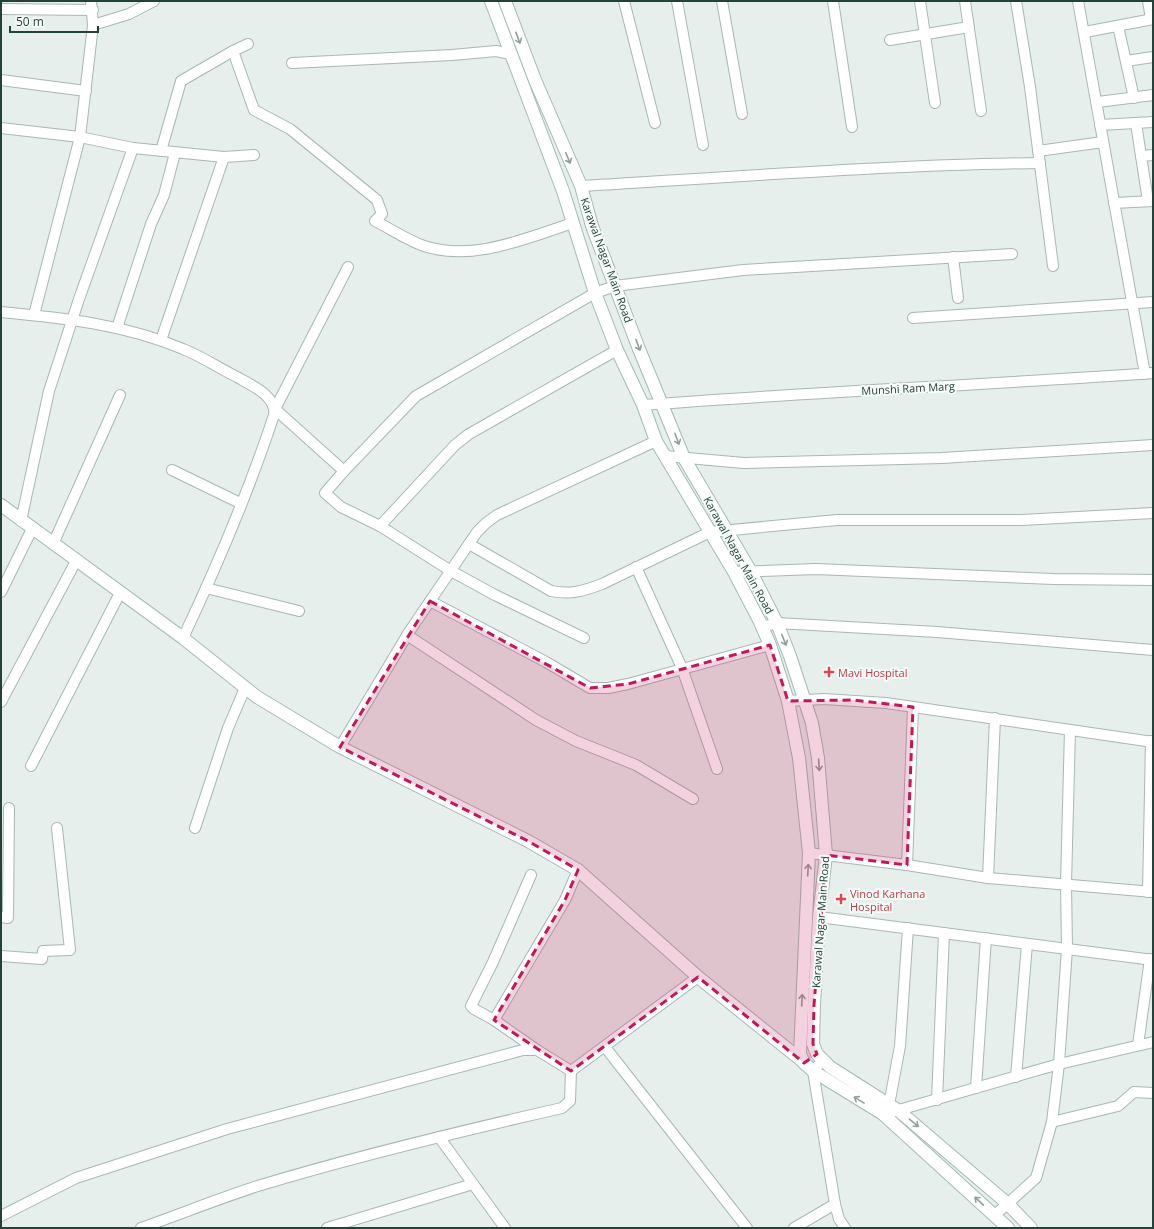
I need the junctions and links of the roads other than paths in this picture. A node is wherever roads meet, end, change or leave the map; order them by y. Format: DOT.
graph roads {
  1 [pos="154,1"];
  2 [pos="490,1"];
  3 [pos="505,1"];
  4 [pos="624,1"];
  5 [pos="677,1"];
  6 [pos="722,1"];
  7 [pos="834,1"];
  8 [pos="920,1"];
  9 [pos="966,1"];
  10 [pos="1016,1"];
  11 [pos="1078,1"];
  12 [pos="1148,1"];
  13 [pos="92,6"];
  14 [pos="1,9"];
  15 [pos="1152,19"];
  16 [pos="93,25"];
  17 [pos="1118,26"];
  18 [pos="969,27"];
  19 [pos="1085,32"];
  20 [pos="925,34"];
  21 [pos="890,40"];
  22 [pos="248,44"];
  23 [pos="233,51"];
  24 [pos="511,54"];
  25 [pos="1153,57"];
  26 [pos="1126,61"];
  27 [pos="292,64"];
  28 [pos="1,80"];
  29 [pos="86,91"];
  30 [pos="1153,96"];
  31 [pos="1134,98"];
  32 [pos="1098,102"];
  33 [pos="935,103"];
  34 [pos="981,111"];
  35 [pos="742,114"];
  36 [pos="1153,122"];
  37 [pos="655,123"];
  38 [pos="1136,123"];
  39 [pos="1100,125"];
  40 [pos="852,127"];
  41 [pos="1,128"];
  42 [pos="80,137"];
  43 [pos="1103,142"];
  44 [pos="703,145"];
  45 [pos="133,148"];
  46 [pos="1038,150"];
  47 [pos="161,151"];
  48 [pos="175,152"];
  49 [pos="254,155"];
  50 [pos="1153,155"];
  51 [pos="1141,156"];
  52 [pos="224,157"];
  53 [pos="1040,163"];
  54 [pos="581,186"];
  55 [pos="1150,201"];
  56 [pos="1114,203"];
  57 [pos="573,223"];
  58 [pos="1012,254"];
  59 [pos="953,257"];
  60 [pos="1053,266"];
  61 [pos="348,268"];
  62 [pos="615,286"];
  63 [pos="595,293"];
  64 [pos="958,298"];
  65 [pos="1153,302"];
  66 [pos="1133,303"];
  67 [pos="1,312"];
  68 [pos="34,316"];
  69 [pos="913,318"];
  70 [pos="74,319"];
  71 [pos="117,328"];
  72 [pos="161,340"];
  73 [pos="617,350"];
  74 [pos="1149,373"];
  75 [pos="120,395"];
  76 [pos="663,403"];
  77 [pos="643,404"];
  78 [pos="275,409"];
  79 [pos="656,441"];
  80 [pos="1153,445"];
  81 [pos="665,456"];
  82 [pos="684,458"];
  83 [pos="172,470"];
  84 [pos="344,471"];
  85 [pos="240,503"];
  86 [pos="1,505"];
  87 [pos="1153,513"];
  88 [pos="22,521"];
  89 [pos="380,526"];
  90 [pos="32,529"];
  91 [pos="726,531"];
  92 [pos="710,532"];
  93 [pos="53,544"];
  94 [pos="469,544"];
  95 [pos="76,561"];
  96 [pos="636,567"];
  97 [pos="451,571"];
  98 [pos="734,572"];
  99 [pos="751,572"];
  100 [pos="1153,580"];
  101 [pos="206,588"];
  102 [pos="1,592"];
  103 [pos="120,592"];
  104 [pos="430,601"];
  105 [pos="299,612"];
  106 [pos="777,623"];
  107 [pos="762,627"];
  108 [pos="407,635"];
  109 [pos="183,638"];
  110 [pos="584,638"];
  111 [pos="770,645"];
  112 [pos="1153,650"];
  113 [pos="682,668"];
  114 [pos="245,688"];
  115 [pos="805,700"];
  116 [pos="788,701"];
  117 [pos="1,702"];
  118 [pos="914,707"];
  119 [pos="995,718"];
  120 [pos="1070,730"];
  121 [pos="1152,741"];
  122 [pos="340,747"];
  123 [pos="31,766"];
  124 [pos="717,769"];
  125 [pos="692,799"];
  126 [pos="9,808"];
  127 [pos="58,828"];
  128 [pos="195,828"];
  129 [pos="809,853"];
  130 [pos="826,855"];
  131 [pos="907,865"];
  132 [pos="578,870"];
  133 [pos="531,875"];
  134 [pos="988,878"];
  135 [pos="1066,884"];
  136 [pos="1151,892"];
  137 [pos="1,917"];
  138 [pos="819,917"];
  139 [pos="908,928"];
  140 [pos="944,933"];
  141 [pos="986,938"];
  142 [pos="1027,944"];
  143 [pos="1067,949"];
  144 [pos="1,956"];
  145 [pos="1151,959"];
  146 [pos="698,976"];
  147 [pos="494,1020"];
  148 [pos="1153,1042"];
  149 [pos="1138,1045"];
  150 [pos="605,1047"];
  151 [pos="537,1050"];
  152 [pos="820,1057"];
  153 [pos="804,1063"];
  154 [pos="1059,1064"];
  155 [pos="571,1071"];
  156 [pos="814,1072"];
  157 [pos="1016,1076"];
  158 [pos="976,1088"];
  159 [pos="1153,1093"];
  160 [pos="937,1100"];
  161 [pos="890,1110"];
  162 [pos="1052,1122"];
  163 [pos="439,1137"];
  164 [pos="473,1184"];
  165 [pos="835,1204"];
  166 [pos="1008,1204"];
  167 [pos="1,1216"];
  168 [pos="995,1216"];
  169 [pos="141,1228"];
  170 [pos="327,1228"];
  171 [pos="505,1228"];
  172 [pos="747,1228"];
  173 [pos="794,1228"];
  174 [pos="845,1228"];
  175 [pos="1008,1228"];
  176 [pos="1031,1228"];
  1 -- 16 [label="street"];
  2 -- 24 [label="street, Karawal Nagar Main Road"];
  3 -- 54 [label="street, Karawal Nagar Main Road, one-way"];
  4 -- 37 [label="street"];
  5 -- 44 [label="street"];
  6 -- 35 [label="street"];
  7 -- 40 [label="street"];
  8 -- 20 [label="street"];
  9 -- 18 [label="street"];
  10 -- 46 [label="street"];
  11 -- 19 [label="street"];
  12 -- 15 [label="street"];
  13 -- 14 [label="street"];
  13 -- 16 [label="street"];
  15 -- 17 [label="street"];
  16 -- 29 [label="street"];
  17 -- 19 [label="street"];
  17 -- 26 [label="street"];
  18 -- 20 [label="street"];
  18 -- 34 [label="street"];
  19 -- 32 [label="street"];
  20 -- 21 [label="street"];
  20 -- 33 [label="street"];
  22 -- 23 [label="street"];
  23 -- 47 [label="street"];
  23 -- 57 [label="street"];
  24 -- 27 [label="street"];
  24 -- 57 [label="street, Karawal Nagar Main Road"];
  25 -- 26 [label="street"];
  26 -- 31 [label="street"];
  28 -- 29 [label="street"];
  29 -- 42 [label="street"];
  30 -- 31 [label="street"];
  31 -- 32 [label="street"];
  32 -- 39 [label="street"];
  36 -- 38 [label="street"];
  38 -- 39 [label="street"];
  38 -- 51 [label="street"];
  39 -- 43 [label="street"];
  41 -- 42 [label="street"];
  42 -- 45 [label="street"];
  42 -- 68 [label="street"];
  43 -- 46 [label="street"];
  43 -- 56 [label="street"];
  45 -- 47 [label="street"];
  45 -- 70 [label="street"];
  46 -- 53 [label="street"];
  47 -- 48 [label="street"];
  48 -- 52 [label="street"];
  48 -- 71 [label="street"];
  49 -- 52 [label="street"];
  50 -- 51 [label="street"];
  51 -- 55 [label="street"];
  52 -- 72 [label="street"];
  53 -- 54 [label="street"];
  53 -- 60 [label="street"];
  54 -- 62 [label="street, Karawal Nagar Main Road"];
  55 -- 56 [label="street"];
  56 -- 66 [label="street"];
  57 -- 63 [label="street, Karawal Nagar Main Road"];
  58 -- 59 [label="street"];
  59 -- 62 [label="street"];
  59 -- 64 [label="street"];
  61 -- 78 [label="street"];
  62 -- 63 [label="street"];
  62 -- 76 [label="street, Karawal Nagar Main Road, one-way"];
  63 -- 73 [label="street, Karawal Nagar Main Road"];
  63 -- 84 [label="street"];
  65 -- 66 [label="street"];
  66 -- 69 [label="street"];
  66 -- 74 [label="street"];
  67 -- 68 [label="street"];
  68 -- 70 [label="street"];
  70 -- 71 [label="street"];
  70 -- 88 [label="street"];
  71 -- 72 [label="street"];
  72 -- 78 [label="street"];
  73 -- 77 [label="street, Karawal Nagar Main Road"];
  73 -- 89 [label="street"];
  74 -- 76 [label="street, Munshi Ram Marg"];
  75 -- 93 [label="street"];
  76 -- 77 [label="street, Munshi Ram Marg"];
  76 -- 82 [label="street, Karawal Nagar Main Road, one-way"];
  77 -- 79 [label="street, Karawal Nagar Main Road"];
  78 -- 84 [label="street"];
  78 -- 85 [label="street"];
  79 -- 81 [label="street, Karawal Nagar Main Road"];
  79 -- 94 [label="street"];
  80 -- 82 [label="street"];
  81 -- 82 [label="street"];
  81 -- 92 [label="street, Karawal Nagar Main Road"];
  82 -- 91 [label="street, Karawal Nagar Main Road"];
  83 -- 85 [label="street"];
  84 -- 89 [label="street"];
  85 -- 101 [label="street"];
  86 -- 88 [label="street"];
  87 -- 91 [label="street"];
  88 -- 90 [label="street"];
  89 -- 97 [label="street"];
  90 -- 93 [label="street"];
  90 -- 102 [label="street"];
  91 -- 92 [label="street"];
  91 -- 99 [label="street, Karawal Nagar Main Road"];
  92 -- 96 [label="street"];
  92 -- 98 [label="street, Karawal Nagar Main Road"];
  93 -- 95 [label="street"];
  94 -- 96 [label="street"];
  94 -- 97 [label="street"];
  95 -- 103 [label="street"];
  95 -- 117 [label="street"];
  96 -- 113 [label="street"];
  97 -- 104 [label="street"];
  97 -- 110 [label="street"];
  98 -- 99 [label="street"];
  98 -- 107 [label="street, Karawal Nagar Main Road"];
  99 -- 100 [label="street"];
  99 -- 106 [label="street, Karawal Nagar Main Road"];
  101 -- 105 [label="street"];
  101 -- 109 [label="street"];
  103 -- 109 [label="street"];
  103 -- 123 [label="street"];
  104 -- 108 [label="street"];
  104 -- 113 [label="street"];
  106 -- 107 [label="street"];
  106 -- 112 [label="street"];
  106 -- 115 [label="street, Karawal Nagar Main Road, one-way"];
  107 -- 111 [label="street, Karawal Nagar Main Road"];
  108 -- 122 [label="street"];
  108 -- 125 [label="street"];
  109 -- 114 [label="street"];
  111 -- 113 [label="street"];
  111 -- 116 [label="street, Karawal Nagar Main Road"];
  113 -- 124 [label="street"];
  114 -- 122 [label="street"];
  114 -- 128 [label="street"];
  115 -- 116 [label="street"];
  115 -- 118 [label="street"];
  115 -- 130 [label="street, Karawal Nagar Main Road, one-way"];
  116 -- 129 [label="street, Karawal Nagar Main Road"];
  118 -- 119 [label="street"];
  118 -- 131 [label="street"];
  119 -- 120 [label="street"];
  119 -- 134 [label="street"];
  120 -- 121 [label="street"];
  120 -- 135 [label="street"];
  121 -- 136 [label="street"];
  122 -- 132 [label="street"];
  126 -- 137 [label="street"];
  127 -- 144 [label="street"];
  129 -- 130 [label="street"];
  153 -- 129 [label="street, Karawal Nagar Main Road, one-way"];
  130 -- 131 [label="street"];
  130 -- 138 [label="street, Karawal Nagar Main Road"];
  131 -- 134 [label="street"];
  132 -- 146 [label="street"];
  132 -- 147 [label="street"];
  133 -- 147 [label="street"];
  134 -- 135 [label="street"];
  135 -- 136 [label="street"];
  135 -- 143 [label="street"];
  138 -- 139 [label="street"];
  138 -- 152 [label="street, Karawal Nagar Main Road"];
  139 -- 140 [label="street"];
  139 -- 161 [label="street"];
  140 -- 141 [label="street"];
  140 -- 160 [label="street"];
  141 -- 142 [label="street"];
  141 -- 158 [label="street"];
  142 -- 143 [label="street"];
  142 -- 157 [label="street"];
  143 -- 145 [label="street"];
  143 -- 154 [label="street"];
  145 -- 149 [label="street"];
  146 -- 150 [label="street"];
  146 -- 153 [label="street"];
  147 -- 151 [label="street"];
  148 -- 149 [label="street"];
  149 -- 154 [label="street"];
  150 -- 155 [label="street"];
  150 -- 172 [label="street"];
  151 -- 155 [label="street"];
  151 -- 167 [label="street"];
  152 -- 153 [label="street"];
  152 -- 156 [label="street"];
  152 -- 161 [label="street"];
  153 -- 156 [label="street"];
  154 -- 157 [label="street"];
  154 -- 162 [label="street"];
  155 -- 163 [label="street"];
  161 -- 156 [label="street, one-way"];
  156 -- 165 [label="street"];
  157 -- 158 [label="street"];
  158 -- 160 [label="street"];
  159 -- 162 [label="street"];
  160 -- 161 [label="street"];
  161 -- 166 [label="street, one-way"];
  168 -- 161 [label="street, one-way"];
  162 -- 166 [label="street"];
  163 -- 164 [label="street"];
  163 -- 169 [label="street"];
  164 -- 170 [label="street"];
  164 -- 171 [label="street"];
  165 -- 173 [label="street"];
  165 -- 174 [label="street"];
  166 -- 168 [label="street"];
  166 -- 176 [label="street"];
  168 -- 175 [label="street"];
}
